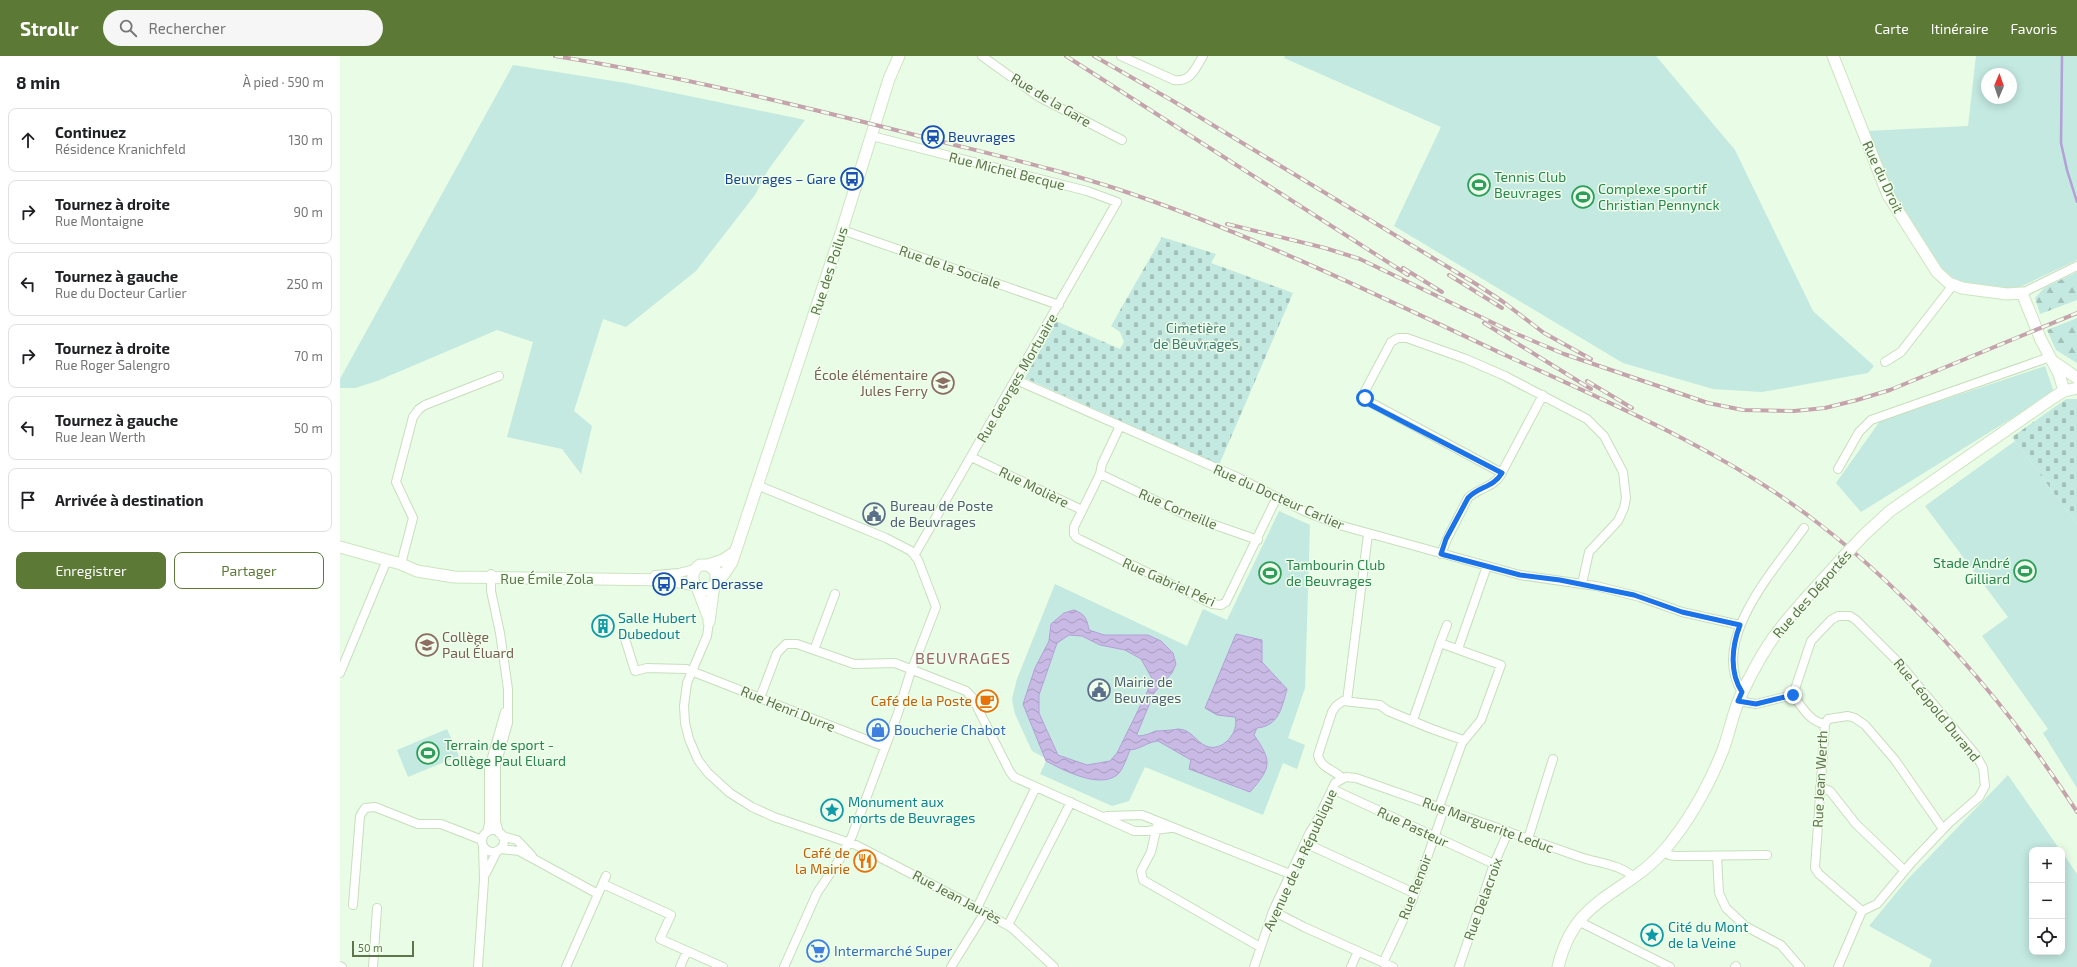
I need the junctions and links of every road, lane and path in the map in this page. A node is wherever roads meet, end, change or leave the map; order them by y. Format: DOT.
graph roads {
  1 [pos="898,56"];
  2 [pos="982,56"];
  3 [pos="1121,56"];
  4 [pos="1203,56"];
  5 [pos="1833,56"];
  6 [pos="872,136"];
  7 [pos="1122,140"];
  8 [pos="1117,202"];
  9 [pos="842,230"];
  10 [pos="2077,266"];
  11 [pos="1953,285"];
  12 [pos="2022,293"];
  13 [pos="1059,305"];
  14 [pos="2050,357"];
  15 [pos="1885,362"];
  16 [pos="498,376"];
  17 [pos="2077,378"];
  18 [pos="1016,380"];
  19 [pos="2077,388"];
  20 [pos="2064,391"];
  21 [pos="1542,395"];
  22 [pos="1120,426"];
  23 [pos="971,457"];
  24 [pos="1838,469"];
  25 [pos="1502,473"];
  26 [pos="1100,474"];
  27 [pos="758,485"];
  28 [pos="1277,498"];
  29 [pos="1082,510"];
  30 [pos="1804,528"];
  31 [pos="1368,534"];
  32 [pos="1258,540"];
  33 [pos="340,547"];
  34 [pos="735,552"];
  35 [pos="915,554"];
  36 [pos="1441,554"];
  37 [pos="387,560"];
  38 [pos="401,564"];
  39 [pos="708,565"];
  40 [pos="1487,566"];
  41 [pos="695,569"];
  42 [pos="491,576"];
  43 [pos="596,577"];
  44 [pos="715,584"];
  45 [pos="1582,584"];
  46 [pos="696,586"];
  47 [pos="835,594"];
  48 [pos="709,622"];
  49 [pos="1447,625"];
  50 [pos="1740,625"];
  51 [pos="625,639"];
  52 [pos="1440,643"];
  53 [pos="814,650"];
  54 [pos="1458,650"];
  55 [pos="912,669"];
  56 [pos="692,671"];
  57 [pos="340,673"];
  58 [pos="1793,695"];
  59 [pos="1740,697"];
  60 [pos="760,698"];
  61 [pos="508,701"];
  62 [pos="1346,701"];
  63 [pos="1413,720"];
  64 [pos="1825,724"];
  65 [pos="1463,740"];
  66 [pos="885,747"];
  67 [pos="1553,759"];
  68 [pos="1342,778"];
  69 [pos="1036,787"];
  70 [pos="1820,787"];
  71 [pos="1332,789"];
  72 [pos="1071,802"];
  73 [pos="1441,808"];
  74 [pos="1101,815"];
  75 [pos="1156,820"];
  76 [pos="1171,828"];
  77 [pos="1156,829"];
  78 [pos="1944,829"];
  79 [pos="487,832"];
  80 [pos="1508,832"];
  81 [pos="501,834"];
  82 [pos="1434,836"];
  83 [pos="1528,839"];
  84 [pos="849,842"];
  85 [pos="483,843"];
  86 [pos="1305,843"];
  87 [pos="498,850"];
  88 [pos="1664,851"];
  89 [pos="1767,855"];
  90 [pos="1717,856"];
  91 [pos="536,859"];
  92 [pos="1494,864"];
  93 [pos="1904,870"];
  94 [pos="1290,874"];
  95 [pos="606,876"];
  96 [pos="1633,877"];
  97 [pos="484,880"];
  98 [pos="602,884"];
  99 [pos="1414,893"];
  100 [pos="598,894"];
  101 [pos="353,904"];
  102 [pos="377,908"];
  103 [pos="978,908"];
  104 [pos="1273,911"];
  105 [pos="1862,911"];
  106 [pos="985,912"];
  107 [pos="1578,921"];
  108 [pos="1008,925"];
  109 [pos="1260,947"];
  110 [pos="687,951"];
  111 [pos="1358,951"];
  112 [pos="1383,963"];
  113 [pos="373,967"];
  114 [pos="478,967"];
  115 [pos="566,967"];
  116 [pos="680,967"];
  117 [pos="723,967"];
  118 [pos="784,967"];
  119 [pos="951,967"];
  120 [pos="1054,967"];
  121 [pos="1254,967"];
  122 [pos="1351,967"];
  123 [pos="1393,967"];
  124 [pos="1459,967"];
  125 [pos="1558,967"];
  126 [pos="1670,967"];
  127 [pos="1800,967"];
  128 [pos="1838,967"];
  1 -- 6 [label="street, Rue des Poilus"];
  2 -- 7 [label="street, Rue de la Gare"];
  3 -- 4 [label="street"];
  5 -- 11 [label="street, Rue du Droit"];
  6 -- 8 [label="street, Rue Michel Becque"];
  6 -- 9 [label="street, Rue des Poilus"];
  8 -- 13 [label="street, Rue Georges Mortuaire"];
  9 -- 13 [label="street, Rue de la Sociale"];
  9 -- 27 [label="street, Rue des Poilus"];
  10 -- 12 [label="street"];
  11 -- 12 [label="street, Rue du Droit"];
  11 -- 15 [label="street"];
  12 -- 14 [label="street"];
  13 -- 18 [label="street, Rue Georges Mortuaire"];
  14 -- 17 [label="street"];
  14 -- 20 [label="street"];
  14 -- 24 [label="street"];
  16 -- 38 [label="street"];
  18 -- 22 [label="street, Rue du Docteur Carlier"];
  18 -- 23 [label="street, Rue Georges Mortuaire"];
  19 -- 20 [label="street, Rue des Déportés"];
  20 -- 59 [label="street, Rue des Déportés, bridge"];
  21 -- 25 [label="street"];
  21 -- 25 [label="street"];
  21 -- 45 [label="street"];
  22 -- 26 [label="street, Rue Molière"];
  22 -- 28 [label="street, Rue du Docteur Carlier"];
  23 -- 29 [label="street, Rue Molière"];
  23 -- 35 [label="street, Rue Georges Mortuaire"];
  25 -- 36 [label="street"];
  26 -- 29 [label="street, Rue Molière"];
  26 -- 32 [label="street, Rue Corneille"];
  27 -- 34 [label="street, Rue des Poilus"];
  27 -- 35 [label="street"];
  28 -- 31 [label="street, Rue du Docteur Carlier"];
  28 -- 32 [label="street, Rue Gabriel Péri"];
  29 -- 32 [label="street, Rue Gabriel Péri"];
  30 -- 50 [label="street"];
  31 -- 36 [label="street, Rue du Docteur Carlier"];
  31 -- 62 [label="street"];
  33 -- 37 [label="street, Rue Émile Zola"];
  34 -- 39 [label="street"];
  34 -- 44 [label="street, Rue des Poilus"];
  35 -- 55 [label="street"];
  36 -- 40 [label="street, Rue du Docteur Carlier"];
  37 -- 38 [label="street, Rue Émile Zola"];
  37 -- 57 [label="street"];
  38 -- 42 [label="street, Rue Émile Zola"];
  39 -- 41 [label="street"];
  39 -- 44 [label="street"];
  40 -- 45 [label="street, Rue du Docteur Carlier"];
  40 -- 54 [label="street"];
  41 -- 43 [label="street, Rue Émile Zola"];
  41 -- 46 [label="street"];
  42 -- 43 [label="street, Rue Émile Zola"];
  42 -- 61 [label="street"];
  43 -- 46 [label="street, Rue Émile Zola"];
  44 -- 46 [label="street"];
  44 -- 48 [label="street"];
  45 -- 50 [label="street, Rue du Docteur Carlier"];
  46 -- 48 [label="street"];
  47 -- 53 [label="street"];
  48 -- 56 [label="street, Rue Jean Jaurès"];
  49 -- 52 [label="street"];
  50 -- 59 [label="street"];
  51 -- 56 [label="street, Rue Henri Durre"];
  52 -- 54 [label="street"];
  52 -- 63 [label="street"];
  53 -- 55 [label="street"];
  53 -- 60 [label="street"];
  54 -- 65 [label="street"];
  55 -- 66 [label="street"];
  55 -- 69 [label="street"];
  56 -- 60 [label="street, Rue Henri Durre"];
  56 -- 84 [label="street, Rue Jean Jaurès"];
  58 -- 59 [label="street"];
  58 -- 64 [label="street, Rue Jean Werth"];
  58 -- 78 [label="street, Rue Léopold Durand"];
  59 -- 88 [label="street, Rue des Déportés"];
  60 -- 66 [label="street, Rue Henri Durre"];
  61 -- 79 [label="street"];
  61 -- 81 [label="street"];
  62 -- 63 [label="street"];
  62 -- 68 [label="street"];
  63 -- 65 [label="street"];
  64 -- 70 [label="street, Rue Jean Werth"];
  64 -- 78 [label="street"];
  65 -- 73 [label="street, Rue Renoir"];
  66 -- 84 [label="street"];
  67 -- 83 [label="street"];
  68 -- 71 [label="street, Avenue de la République"];
  68 -- 73 [label="street, Rue Marguerite Leduc"];
  69 -- 72 [label="street"];
  69 -- 103 [label="street"];
  70 -- 93 [label="street"];
  70 -- 105 [label="street, Rue Jean Werth"];
  71 -- 82 [label="street, Rue Pasteur"];
  71 -- 86 [label="street, Avenue de la République"];
  72 -- 74 [label="street"];
  72 -- 108 [label="street"];
  73 -- 80 [label="street, Rue Marguerite Leduc"];
  73 -- 82 [label="street, Rue Renoir"];
  74 -- 75 [label="street"];
  74 -- 77 [label="street"];
  75 -- 76 [label="street"];
  75 -- 77 [label="street"];
  76 -- 77 [label="street"];
  76 -- 94 [label="street"];
  77 -- 109 [label="street"];
  78 -- 93 [label="street, Rue Léopold Durand"];
  79 -- 81 [label="street"];
  79 -- 85 [label="street"];
  80 -- 83 [label="street, Rue Marguerite Leduc"];
  80 -- 92 [label="street, Rue Delacroix"];
  81 -- 87 [label="street"];
  81 -- 91 [label="street"];
  82 -- 92 [label="street, Rue Pasteur"];
  82 -- 99 [label="street, Rue Renoir"];
  83 -- 96 [label="street, Rue Marguerite Leduc"];
  84 -- 103 [label="street, Rue Jean Jaurès"];
  84 -- 118 [label="street"];
  85 -- 87 [label="street"];
  85 -- 97 [label="street"];
  85 -- 101 [label="street"];
  86 -- 94 [label="street, Avenue de la République"];
  86 -- 99 [label="street"];
  87 -- 91 [label="street"];
  87 -- 97 [label="street"];
  88 -- 90 [label="street"];
  88 -- 96 [label="street, Rue des Déportés"];
  89 -- 90 [label="street"];
  90 -- 127 [label="street"];
  91 -- 100 [label="street"];
  92 -- 124 [label="street, Rue Delacroix"];
  93 -- 105 [label="street, Rue Léopold Durand"];
  94 -- 104 [label="street, Avenue de la République"];
  95 -- 98 [label="street"];
  96 -- 107 [label="street, Rue des Déportés"];
  97 -- 114 [label="street"];
  98 -- 100 [label="street"];
  98 -- 110 [label="street"];
  99 -- 112 [label="street, Rue Renoir"];
  100 -- 115 [label="street"];
  102 -- 113 [label="street"];
  103 -- 106 [label="street, Rue Jean Jaurès"];
  104 -- 109 [label="street, Avenue de la République"];
  104 -- 111 [label="street"];
  105 -- 128 [label="street"];
  106 -- 108 [label="street, Rue Jean Jaurès"];
  106 -- 119 [label="street"];
  107 -- 125 [label="street, Rue des Déportés"];
  107 -- 126 [label="street"];
  108 -- 120 [label="street, Rue Jean Jaurès"];
  109 -- 121 [label="street, Avenue de la République"];
  110 -- 116 [label="street"];
  110 -- 117 [label="street"];
  111 -- 112 [label="street"];
  111 -- 122 [label="street"];
  112 -- 123 [label="street"];
}
